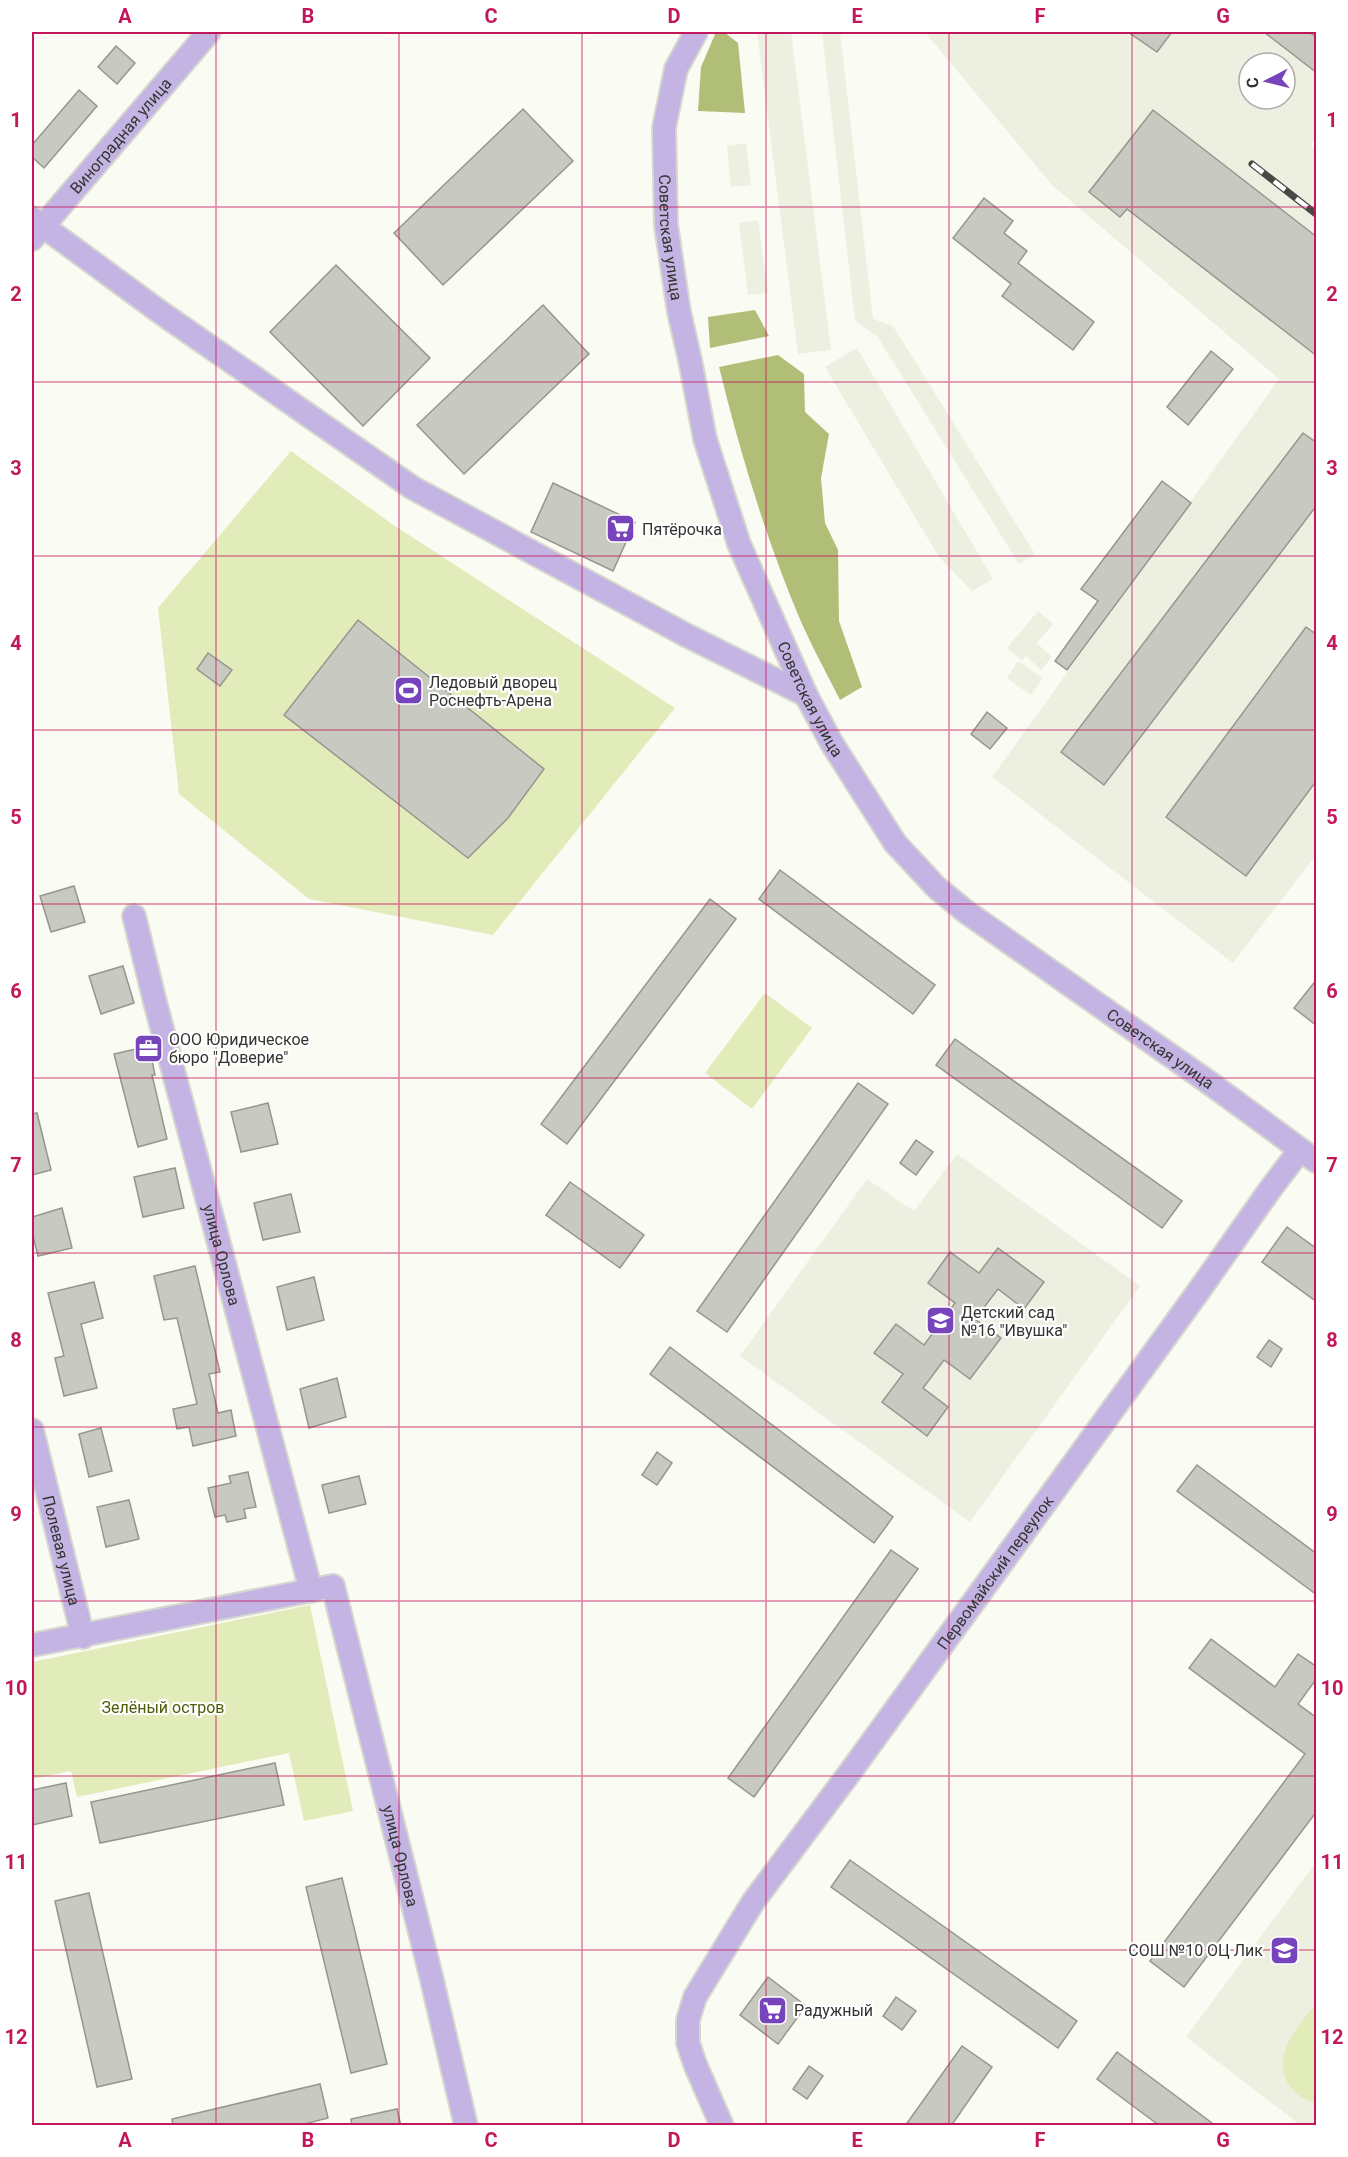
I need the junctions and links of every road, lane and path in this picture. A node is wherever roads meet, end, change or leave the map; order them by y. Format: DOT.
graph roads {
  1 [pos="209,32"];
  2 [pos="696,32"];
  3 [pos="35,228"];
  4 [pos="806,694"];
  5 [pos="134,916"];
  6 [pos="1308,1156"];
  7 [pos="32,1430"];
  8 [pos="322,1589"];
  9 [pos="83,1636"];
  10 [pos="32,1646"];
  11 [pos="466,2126"];
  12 [pos="722,2126"];
  1 -- 3 [label="street, Виноградная улица"];
  2 -- 4 [label="street, Советская улица"];
  3 -- 4 [label="street"];
  4 -- 6 [label="street, Советская улица"];
  5 -- 8 [label="street, улица Орлова"];
  6 -- 12 [label="street, Первомайский переулок"];
  7 -- 9 [label="street, Полевая улица"];
  8 -- 9 [label="street"];
  8 -- 11 [label="street, улица Орлова"];
  9 -- 10 [label="street"];
}
